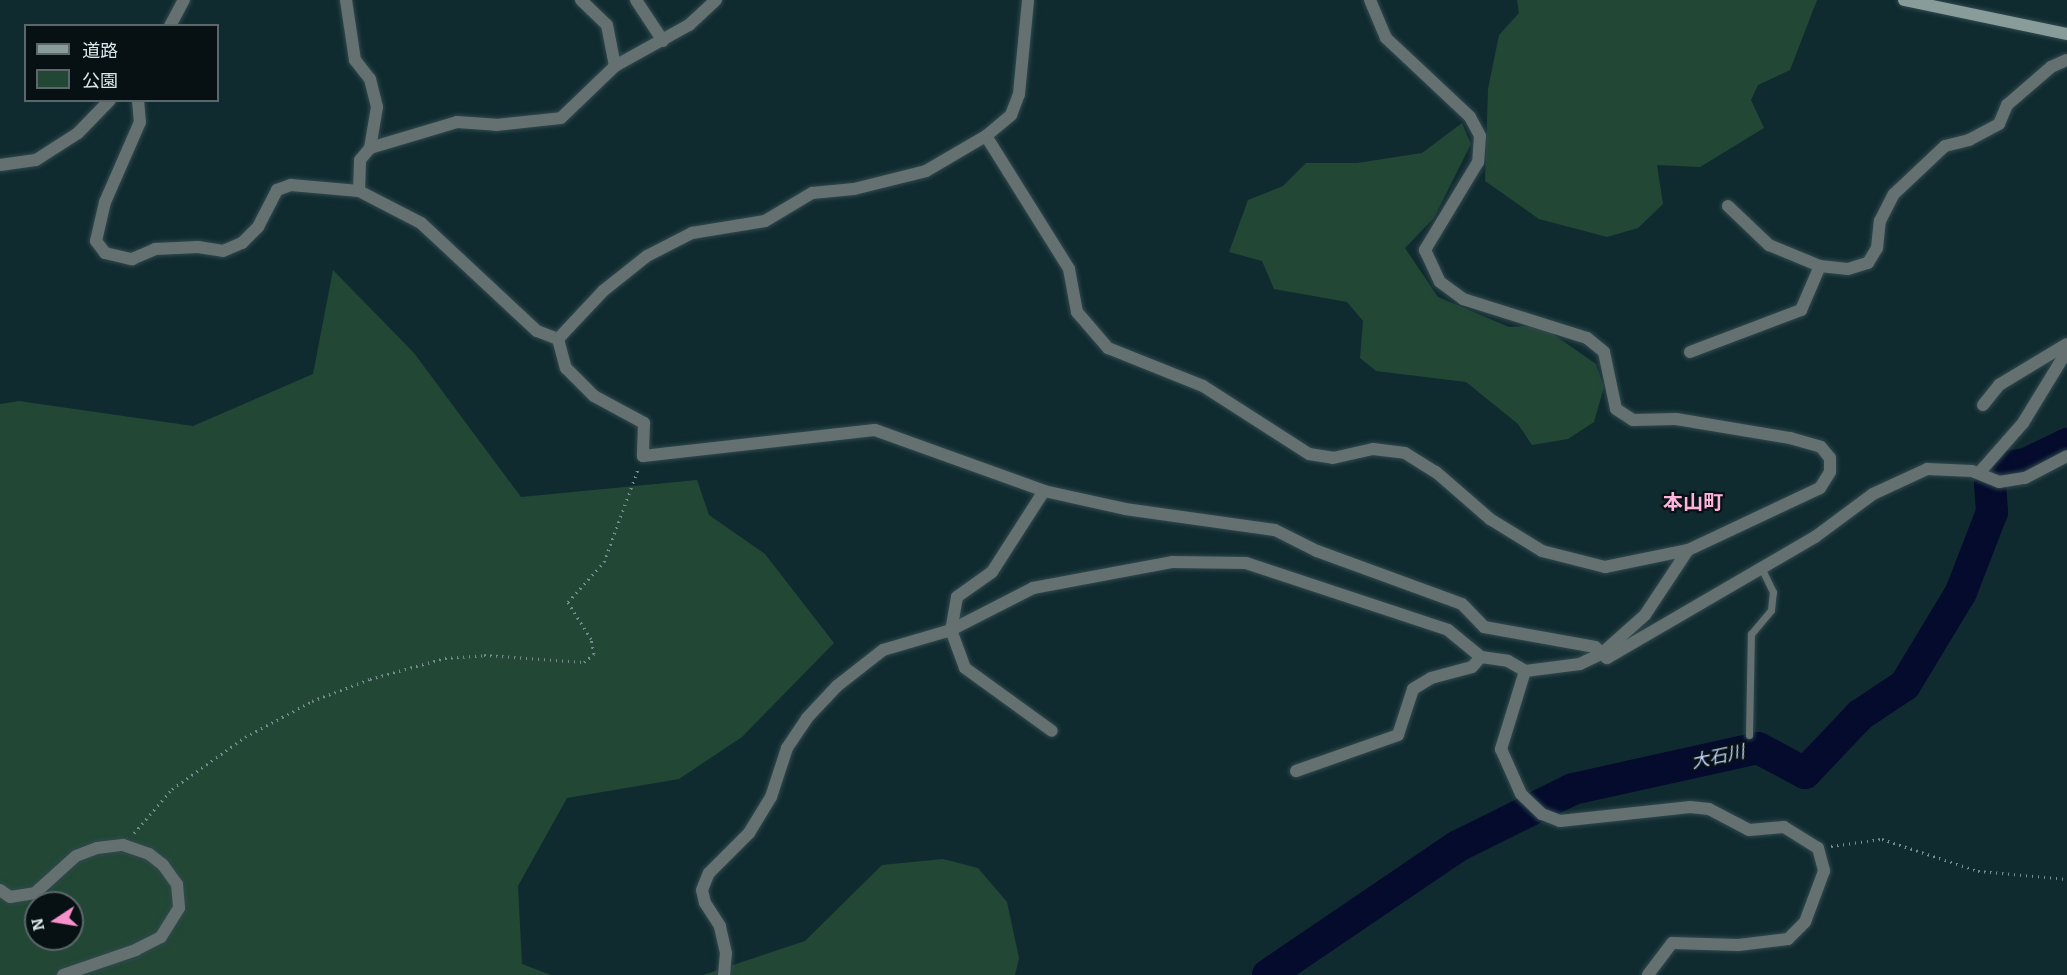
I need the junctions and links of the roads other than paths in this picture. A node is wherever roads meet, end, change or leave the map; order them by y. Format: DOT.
graph roads {
  1 [pos="184,0"];
  2 [pos="346,0"];
  3 [pos="581,0"];
  4 [pos="636,0"];
  5 [pos="716,0"];
  6 [pos="1028,0"];
  7 [pos="1370,0"];
  8 [pos="1904,0"];
  9 [pos="171,24"];
  10 [pos="2067,34"];
  11 [pos="663,41"];
  12 [pos="2067,60"];
  13 [pos="615,66"];
  14 [pos="108,102"];
  15 [pos="138,102"];
  16 [pos="986,136"];
  17 [pos="370,148"];
  18 [pos="0,165"];
  19 [pos="359,191"];
  20 [pos="1728,206"];
  21 [pos="1820,266"];
  22 [pos="558,339"];
  23 [pos="2067,344"];
  24 [pos="2067,351"];
  25 [pos="1690,352"];
  26 [pos="1983,405"];
  27 [pos="2067,456"];
  28 [pos="1979,473"];
  29 [pos="1044,490"];
  30 [pos="1688,550"];
  31 [pos="1762,569"];
  32 [pos="951,630"];
  33 [pos="1601,654"];
  34 [pos="1481,657"];
  35 [pos="1525,671"];
  36 [pos="1052,731"];
  37 [pos="1749,735"];
  38 [pos="1296,771"];
  39 [pos="0,890"];
  40 [pos="63,975"];
  41 [pos="724,975"];
  42 [pos="1648,975"];
  1 -- 9 [label="street"];
  2 -- 17 [label="street"];
  3 -- 13 [label="street"];
  4 -- 11 [label="street"];
  5 -- 11 [label="street"];
  6 -- 16 [label="street"];
  7 -- 30 [label="street"];
  8 -- 10 [label="main road"];
  11 -- 13 [label="street"];
  12 -- 21 [label="street"];
  13 -- 17 [label="street"];
  14 -- 18 [label="street"];
  15 -- 19 [label="street"];
  16 -- 22 [label="street"];
  16 -- 30 [label="street"];
  17 -- 19 [label="street"];
  19 -- 22 [label="street"];
  20 -- 21 [label="street"];
  21 -- 25 [label="street"];
  22 -- 29 [label="street"];
  23 -- 26 [label="street"];
  24 -- 28 [label="street"];
  27 -- 28 [label="street"];
  28 -- 31 [label="street"];
  29 -- 32 [label="street"];
  29 -- 33 [label="street"];
  30 -- 33 [label="street"];
  31 -- 33 [label="street"];
  31 -- 37 [label="lane"];
  32 -- 34 [label="street"];
  32 -- 36 [label="street"];
  32 -- 41 [label="street"];
  33 -- 35 [label="street"];
  34 -- 35 [label="street"];
  34 -- 38 [label="street"];
  35 -- 42 [label="street"];
  39 -- 40 [label="street"];
}
